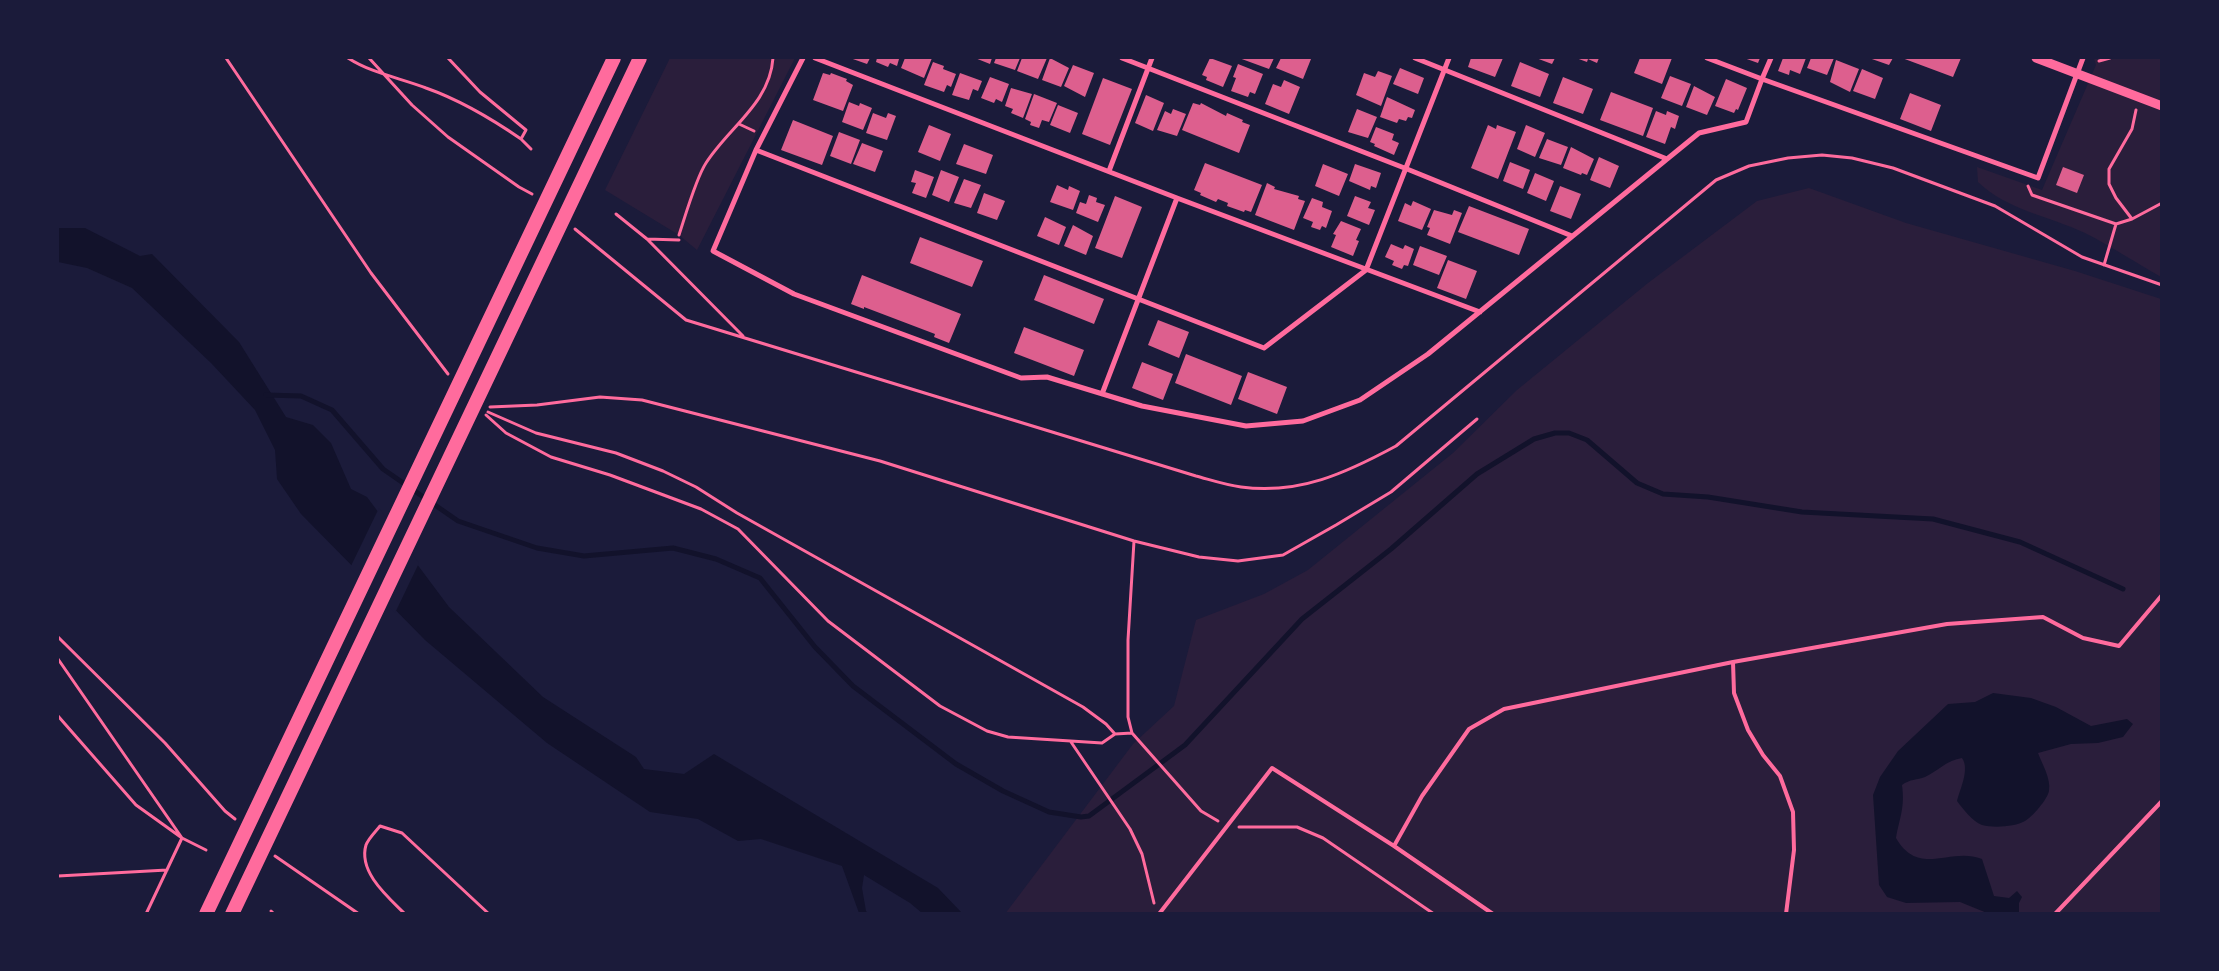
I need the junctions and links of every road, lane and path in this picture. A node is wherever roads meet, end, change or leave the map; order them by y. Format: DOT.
graph roads {
  1 [pos="226,58"];
  2 [pos="348,58"];
  3 [pos="369,58"];
  4 [pos="448,58"];
  5 [pos="614,58"];
  6 [pos="640,58"];
  7 [pos="773,58"];
  8 [pos="803,58"];
  9 [pos="815,58"];
  10 [pos="1122,58"];
  11 [pos="1152,58"];
  12 [pos="1415,58"];
  13 [pos="1449,58"];
  14 [pos="1707,58"];
  15 [pos="1771,58"];
  16 [pos="2036,58"];
  17 [pos="2084,58"];
  18 [pos="2110,58"];
  19 [pos="2100,59"];
  20 [pos="2097,67"];
  21 [pos="1148,68"];
  22 [pos="1445,69"];
  23 [pos="383,73"];
  24 [pos="2078,74"];
  25 [pos="1762,79"];
  26 [pos="2162,106"];
  27 [pos="2136,110"];
  28 [pos="739,124"];
  29 [pos="764,135"];
  30 [pos="521,139"];
  31 [pos="531,149"];
  32 [pos="756,150"];
  33 [pos="1667,159"];
  34 [pos="1407,169"];
  35 [pos="1109,171"];
  36 [pos="2028,185"];
  37 [pos="533,194"];
  38 [pos="1178,198"];
  39 [pos="2162,203"];
  40 [pos="616,214"];
  41 [pos="2132,219"];
  42 [pos="2116,224"];
  43 [pos="574,229"];
  44 [pos="679,235"];
  45 [pos="1572,236"];
  46 [pos="647,239"];
  47 [pos="679,240"];
  48 [pos="2104,265"];
  49 [pos="1366,270"];
  50 [pos="2162,285"];
  51 [pos="1139,298"];
  52 [pos="1480,312"];
  53 [pos="744,337"];
  54 [pos="454,380"];
  55 [pos="1102,394"];
  56 [pos="486,411"];
  57 [pos="1476,419"];
  58 [pos="1134,541"];
  59 [pos="2162,595"];
  60 [pos="58,637"];
  61 [pos="58,659"];
  62 [pos="1734,662"];
  63 [pos="58,716"];
  64 [pos="1132,733"];
  65 [pos="1115,734"];
  66 [pos="1071,741"];
  67 [pos="2162,801"];
  68 [pos="235,819"];
  69 [pos="1221,822"];
  70 [pos="1230,825"];
  71 [pos="182,838"];
  72 [pos="1394,846"];
  73 [pos="206,850"];
  74 [pos="275,856"];
  75 [pos="168,870"];
  76 [pos="58,876"];
  77 [pos="1155,905"];
  78 [pos="146,914"];
  79 [pos="206,914"];
  80 [pos="232,914"];
  81 [pos="359,914"];
  82 [pos="405,914"];
  83 [pos="489,914"];
  84 [pos="1159,914"];
  85 [pos="1434,914"];
  86 [pos="1493,914"];
  87 [pos="1786,914"];
  88 [pos="2055,914"];
  1 -- 54 [label="path"];
  2 -- 23 [label="path"];
  3 -- 23 [label="path"];
  4 -- 30 [label="path"];
  5 -- 79 [label="highway"];
  6 -- 80 [label="highway"];
  7 -- 28 [label="path"];
  8 -- 29 [label="street"];
  9 -- 35 [label="street"];
  10 -- 21 [label="street"];
  11 -- 21 [label="street"];
  12 -- 22 [label="street"];
  13 -- 22 [label="street"];
  14 -- 25 [label="street"];
  15 -- 25 [label="street"];
  16 -- 24 [label="street"];
  17 -- 24 [label="street"];
  18 -- 19 [label="path"];
  19 -- 20 [label="path"];
  21 -- 34 [label="street"];
  21 -- 35 [label="street"];
  22 -- 33 [label="street"];
  22 -- 34 [label="street"];
  23 -- 30 [label="path"];
  23 -- 37 [label="path"];
  24 -- 25 [label="street"];
  24 -- 26 [label="street"];
  25 -- 33 [label="street"];
  27 -- 41 [label="path"];
  28 -- 29 [label="path"];
  28 -- 44 [label="path"];
  29 -- 32 [label="street"];
  30 -- 31 [label="path"];
  32 -- 51 [label="street"];
  32 -- 55 [label="street"];
  33 -- 45 [label="street"];
  34 -- 45 [label="street"];
  34 -- 49 [label="street"];
  35 -- 38 [label="street"];
  36 -- 42 [label="path"];
  38 -- 49 [label="street"];
  38 -- 51 [label="street"];
  39 -- 41 [label="path"];
  40 -- 46 [label="path"];
  41 -- 42 [label="path"];
  42 -- 48 [label="path"];
  43 -- 53 [label="path"];
  45 -- 52 [label="street"];
  46 -- 47 [label="path"];
  46 -- 53 [label="path"];
  48 -- 50 [label="path"];
  48 -- 53 [label="path"];
  49 -- 51 [label="street"];
  49 -- 52 [label="street"];
  51 -- 55 [label="street"];
  52 -- 55 [label="street"];
  56 -- 58 [label="path"];
  56 -- 65 [label="path"];
  56 -- 66 [label="path"];
  57 -- 58 [label="path"];
  58 -- 64 [label="path"];
  59 -- 62 [label="lane"];
  60 -- 68 [label="path"];
  61 -- 71 [label="path"];
  62 -- 72 [label="lane"];
  62 -- 87 [label="lane"];
  63 -- 71 [label="path"];
  64 -- 65 [label="path"];
  64 -- 69 [label="path"];
  65 -- 66 [label="path"];
  66 -- 77 [label="path"];
  67 -- 88 [label="lane"];
  70 -- 85 [label="path"];
  71 -- 73 [label="path"];
  71 -- 75 [label="path"];
  72 -- 84 [label="lane"];
  72 -- 86 [label="lane"];
  74 -- 81 [label="path"];
  75 -- 76 [label="path"];
  75 -- 78 [label="path"];
  82 -- 83 [label="path"];
}
